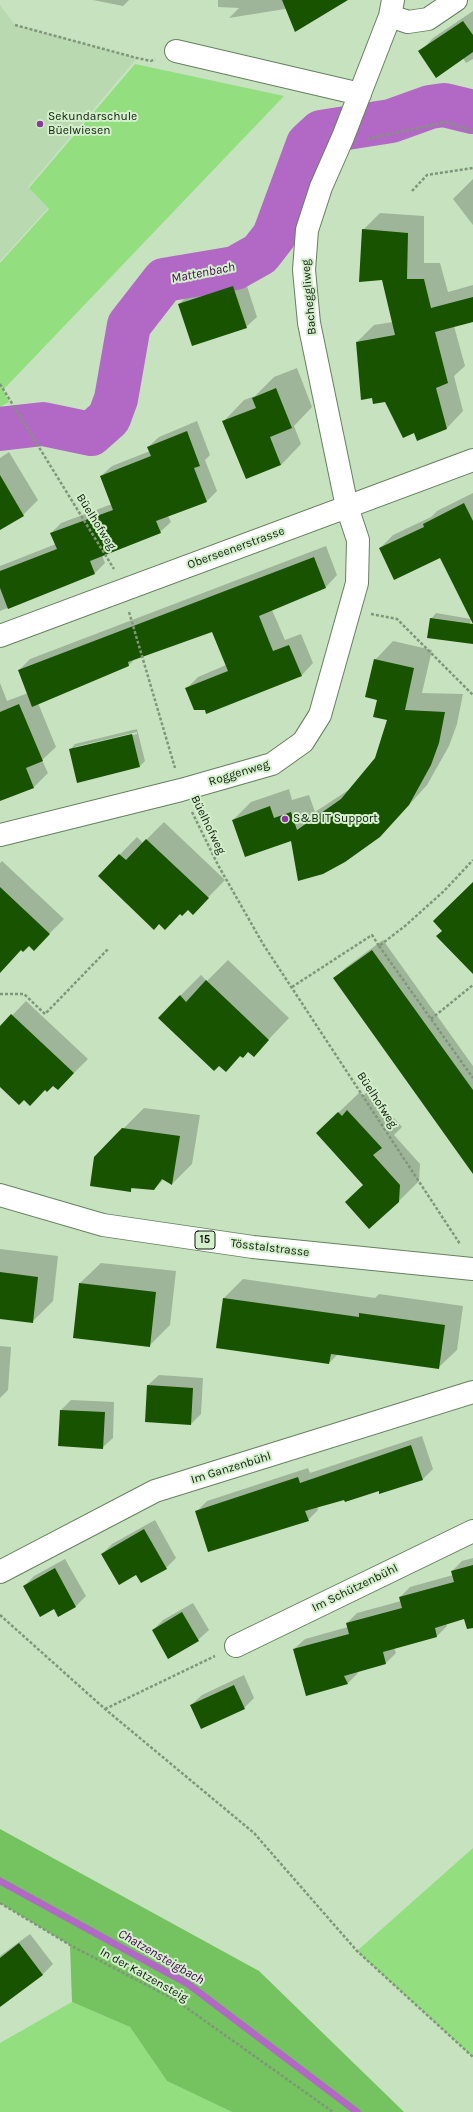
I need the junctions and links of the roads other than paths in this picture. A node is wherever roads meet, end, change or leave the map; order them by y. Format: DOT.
graph roads {
  1 [pos="456,0"];
  2 [pos="391,8"];
  3 [pos="176,51"];
  4 [pos="360,94"];
  5 [pos="473,460"];
  6 [pos="347,508"];
  7 [pos="0,636"];
  8 [pos="0,835"];
  9 [pos="5,1200"];
  10 [pos="473,1269"];
  11 [pos="473,1392"];
  12 [pos="473,1531"];
  13 [pos="0,1572"];
  14 [pos="236,1646"];
  1 -- 2 [label="street"];
  2 -- 4 [label="street, Bacheggliweg"];
  3 -- 4 [label="street"];
  4 -- 6 [label="street, Bacheggliweg"];
  5 -- 6 [label="street, Oberseenerstrasse"];
  6 -- 7 [label="street, Oberseenerstrasse"];
  6 -- 8 [label="street, Roggenweg"];
  9 -- 10 [label="street, Tösstalstrasse / 15"];
  11 -- 13 [label="street, Im Ganzenbühl"];
  12 -- 14 [label="street, Im Schützenbühl"];
}
